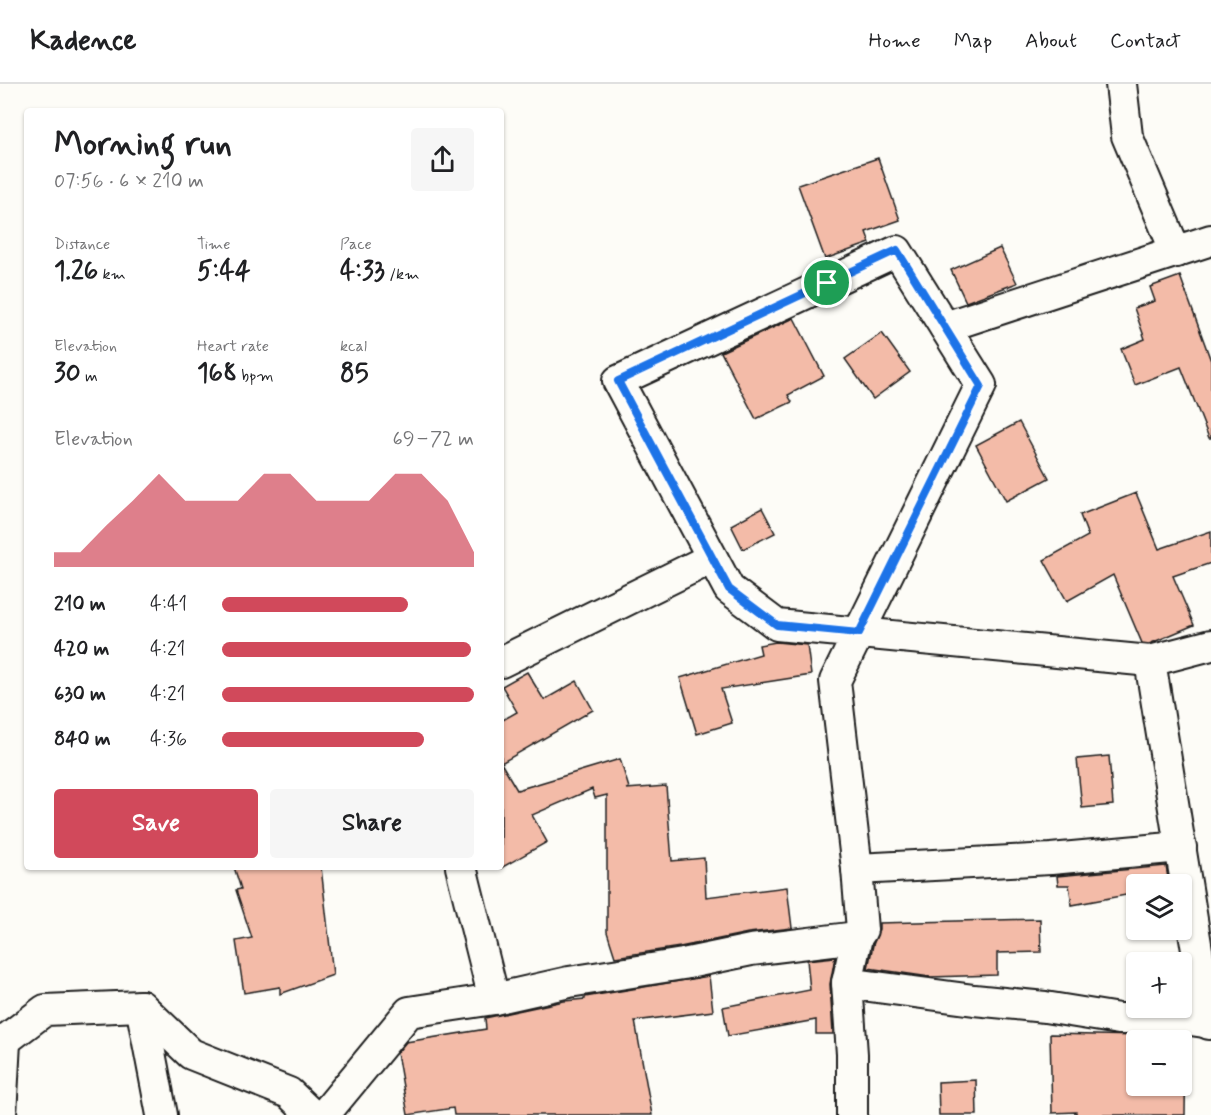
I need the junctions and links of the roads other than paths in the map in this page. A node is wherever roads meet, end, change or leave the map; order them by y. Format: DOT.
graph roads {
  1 [pos="1121,84"];
  2 [pos="1211,240"];
  3 [pos="1176,252"];
  4 [pos="945,327"];
  5 [pos="712,558"];
  6 [pos="859,633"];
  7 [pos="1211,645"];
  8 [pos="504,661"];
  9 [pos="1150,661"];
  10 [pos="1181,847"];
  11 [pos="858,869"];
  12 [pos="462,870"];
  13 [pos="857,937"];
  14 [pos="847,983"];
  15 [pos="494,999"];
  16 [pos="141,1006"];
  17 [pos="1210,1024"];
  18 [pos="3,1043"];
  19 [pos="1,1115"];
  20 [pos="162,1115"];
  21 [pos="312,1115"];
  22 [pos="324,1115"];
  23 [pos="852,1115"];
  1 -- 3 [label="street"];
  2 -- 3 [label="street"];
  3 -- 4 [label="street"];
  4 -- 5 [label="street"];
  4 -- 6 [label="street"];
  5 -- 6 [label="street"];
  5 -- 8 [label="street"];
  6 -- 9 [label="street"];
  6 -- 11 [label="street"];
  7 -- 9 [label="street"];
  9 -- 10 [label="street"];
  10 -- 11 [label="street"];
  10 -- 17 [label="street"];
  11 -- 13 [label="street"];
  12 -- 15 [label="street"];
  13 -- 14 [label="street"];
  13 -- 15 [label="street"];
  14 -- 17 [label="street"];
  14 -- 23 [label="street"];
  15 -- 22 [label="street"];
  16 -- 18 [label="street"];
  16 -- 20 [label="street"];
  16 -- 21 [label="street"];
  18 -- 19 [label="street"];
}
